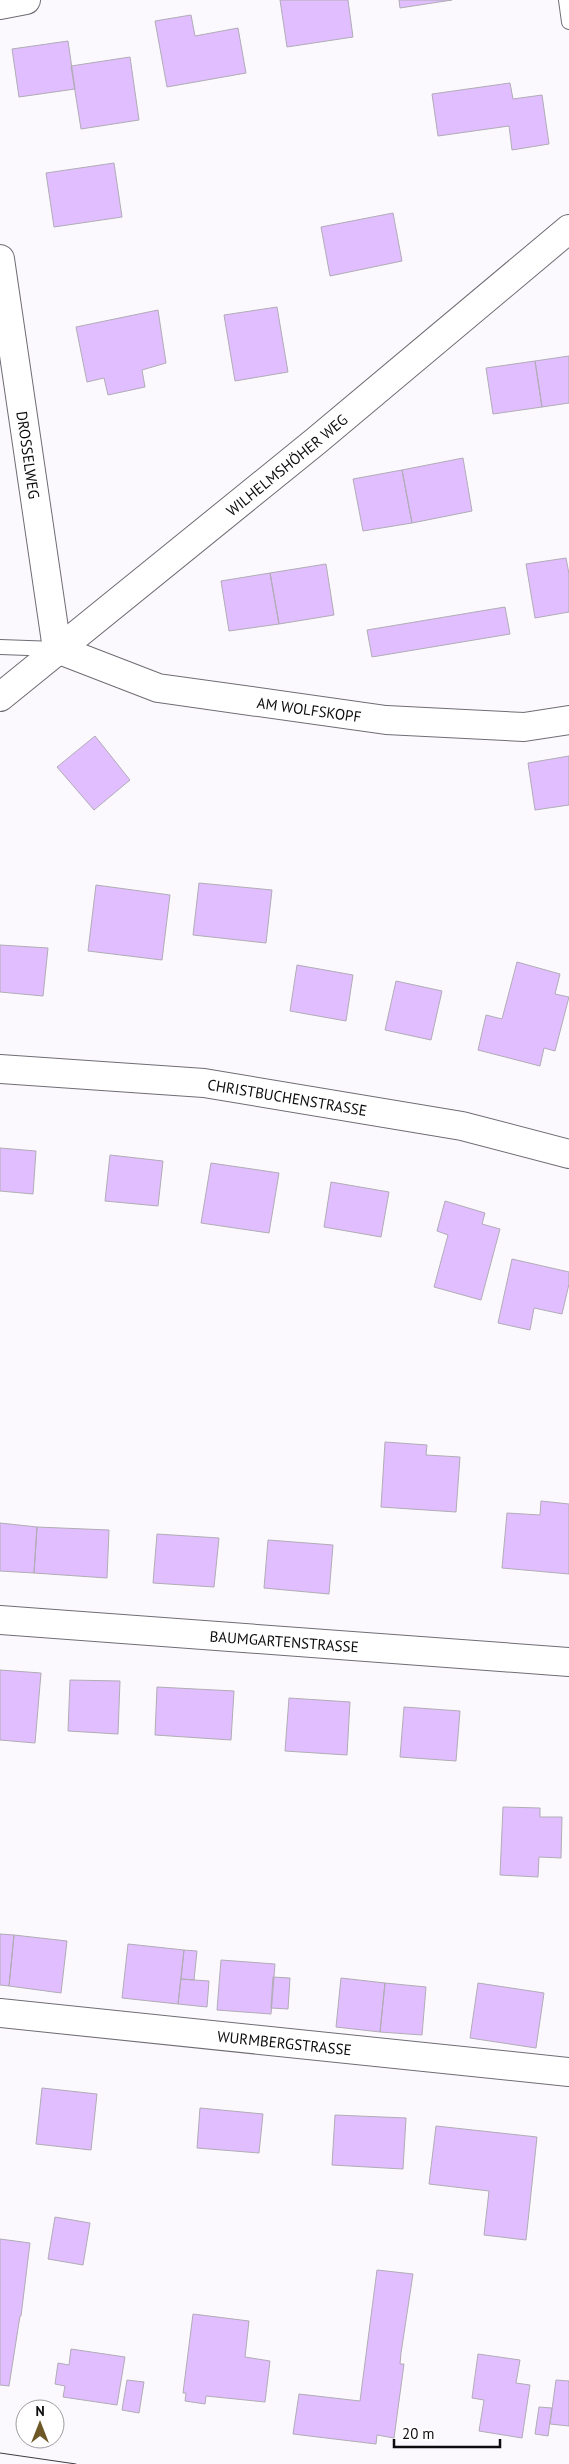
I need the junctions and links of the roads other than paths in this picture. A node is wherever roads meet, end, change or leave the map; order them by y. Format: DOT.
graph roads {
  1 [pos="26,0"];
  2 [pos="566,0"];
  3 [pos="0,5"];
  4 [pos="569,22"];
  5 [pos="569,229"];
  6 [pos="0,259"];
  7 [pos="0,648"];
  8 [pos="57,649"];
  9 [pos="0,697"];
  10 [pos="569,720"];
  11 [pos="0,1069"];
  12 [pos="569,1154"];
  13 [pos="0,1620"];
  14 [pos="569,1662"];
  15 [pos="0,2013"];
  16 [pos="569,2072"];
  1 -- 3 [label="street"];
  2 -- 4 [label="lane"];
  5 -- 8 [label="street, WILHELMSHÖHER WEG"];
  6 -- 8 [label="street, DROSSELWEG"];
  7 -- 8 [label="lane"];
  8 -- 9 [label="street, WILHELMSHÖHER WEG"];
  8 -- 10 [label="street, AM WOLFSKOPF"];
  11 -- 12 [label="street, CHRISTBUCHENSTRASSE"];
  13 -- 14 [label="street, BAUMGARTENSTRASSE"];
  15 -- 16 [label="street, WURMBERGSTRASSE"];
}
